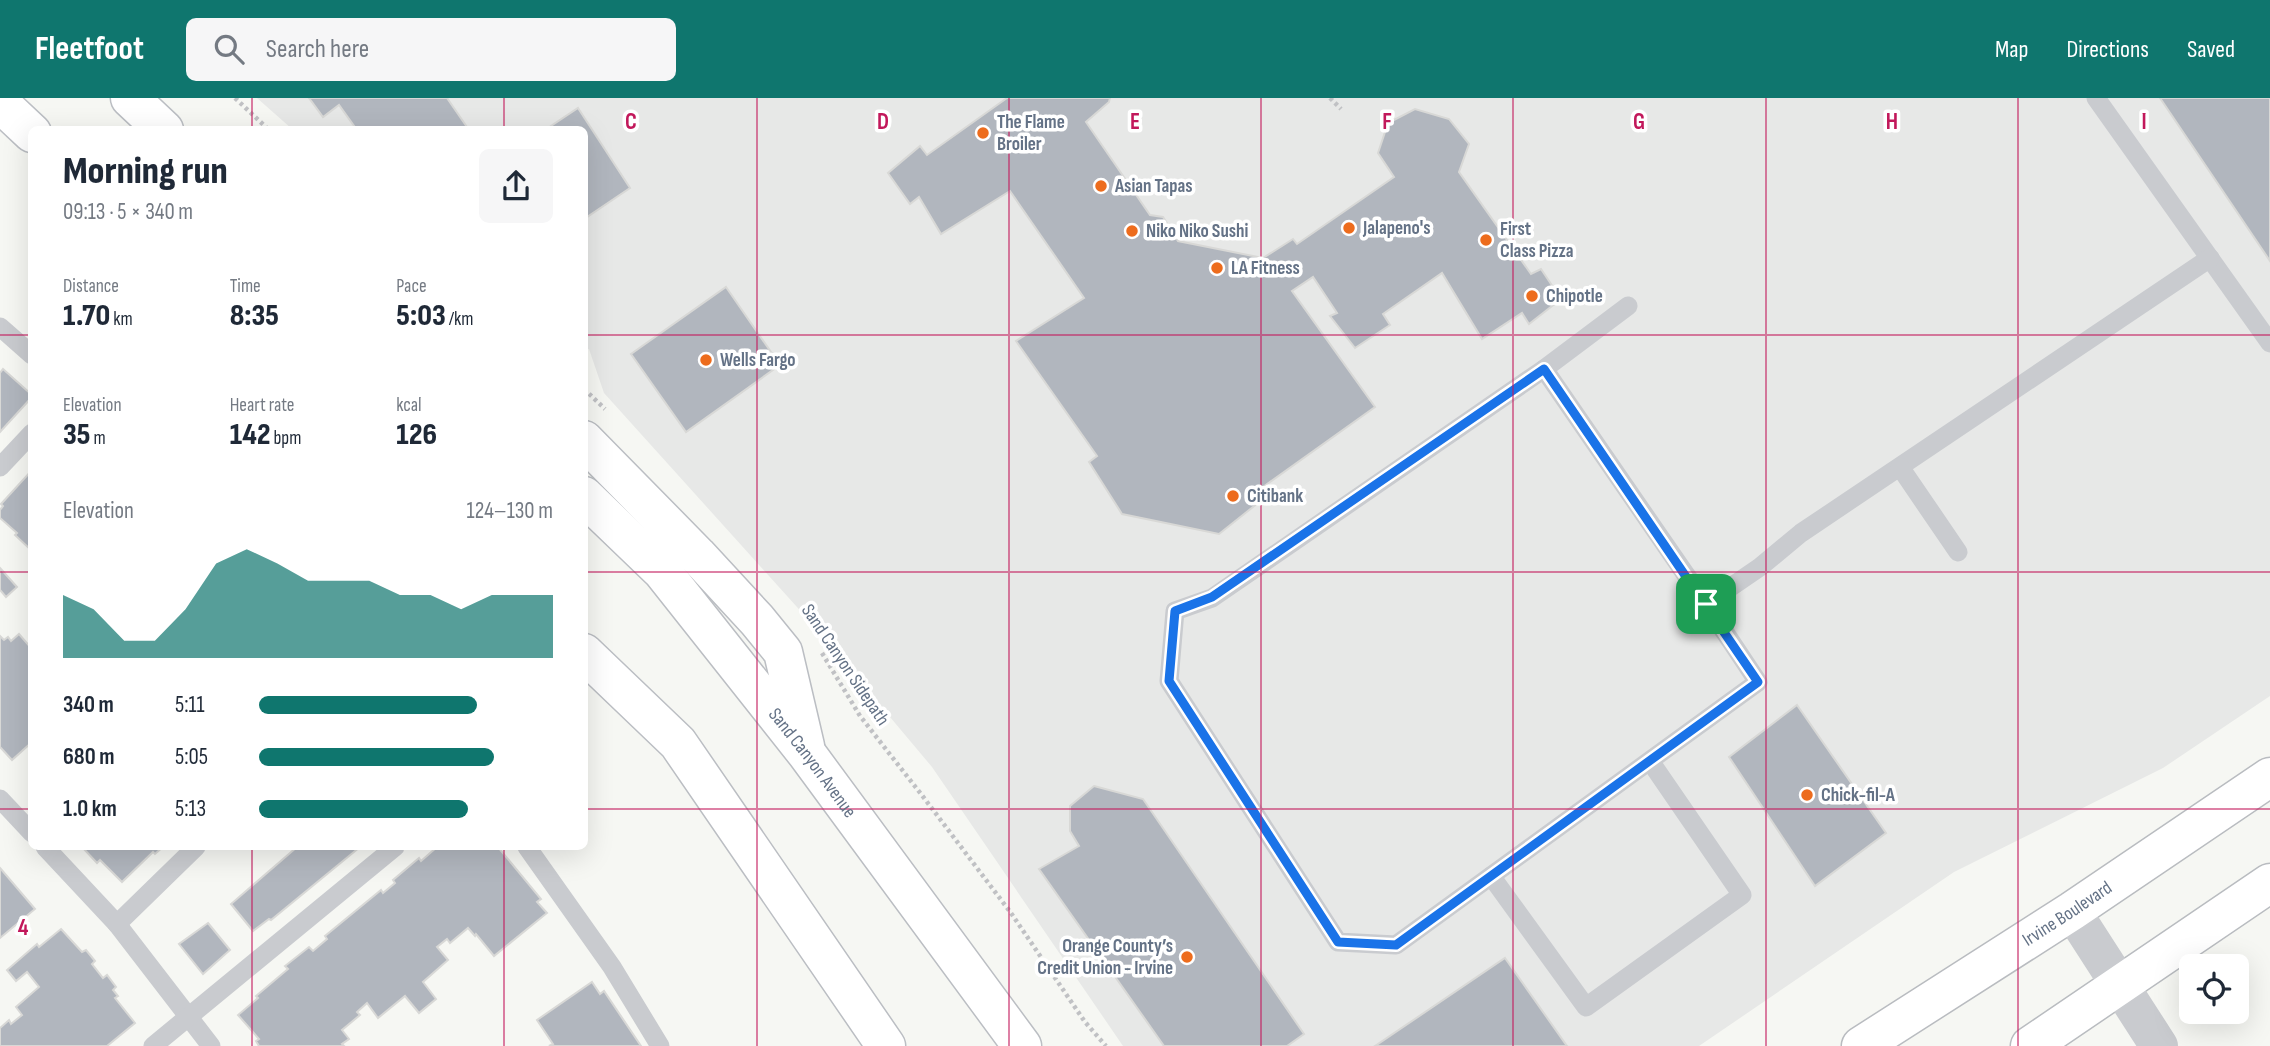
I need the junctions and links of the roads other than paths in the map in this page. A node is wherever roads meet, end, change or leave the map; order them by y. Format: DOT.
graph roads {
  1 [pos="130,98"];
  2 [pos="2096,98"];
  3 [pos="0,103"];
  4 [pos="160,126"];
  5 [pos="28,129"];
  6 [pos="2210,258"];
  7 [pos="1628,306"];
  8 [pos="0,327"];
  9 [pos="2270,342"];
  10 [pos="28,352"];
  11 [pos="1544,369"];
  12 [pos="599,428"];
  13 [pos="28,437"];
  14 [pos="0,467"];
  15 [pos="1900,467"];
  16 [pos="588,500"];
  17 [pos="1958,552"];
  18 [pos="1706,604"];
  19 [pos="588,657"];
  20 [pos="807,754"];
  21 [pos="1650,761"];
  22 [pos="2270,777"];
  23 [pos="0,799"];
  24 [pos="28,829"];
  25 [pos="48,850"];
  26 [pos="193,850"];
  27 [pos="391,850"];
  28 [pos="529,850"];
  29 [pos="1491,876"];
  30 [pos="2270,883"];
  31 [pos="2072,911"];
  32 [pos="117,924"];
  33 [pos="2119,984"];
  34 [pos="188,1017"];
  35 [pos="153,1046"];
  36 [pos="211,1046"];
  37 [pos="660,1046"];
  38 [pos="886,1046"];
  39 [pos="1022,1046"];
  40 [pos="1861,1046"];
  41 [pos="2030,1046"];
  42 [pos="2159,1046"];
  1 -- 4 [label="main road"];
  2 -- 6 [label="lane"];
  3 -- 5 [label="main road"];
  6 -- 9 [label="lane"];
  6 -- 15 [label="lane"];
  7 -- 11 [label="lane"];
  8 -- 10 [label="lane"];
  11 -- 18 [label="lane"];
  11 -- 29 [label="lane"];
  12 -- 20 [label="main road"];
  13 -- 14 [label="lane"];
  15 -- 17 [label="lane"];
  15 -- 18 [label="lane"];
  16 -- 20 [label="main road, Sand Canyon Avenue"];
  18 -- 21 [label="lane"];
  19 -- 38 [label="main road"];
  20 -- 39 [label="main road, Sand Canyon Avenue"];
  21 -- 29 [label="lane"];
  21 -- 29 [label="lane"];
  22 -- 31 [label="main road, Irvine Boulevard"];
  23 -- 24 [label="lane"];
  25 -- 32 [label="lane"];
  26 -- 32 [label="lane"];
  27 -- 34 [label="lane"];
  28 -- 37 [label="lane"];
  30 -- 33 [label="main road"];
  31 -- 33 [label="street"];
  31 -- 40 [label="main road, Irvine Boulevard"];
  32 -- 34 [label="lane"];
  33 -- 41 [label="main road"];
  33 -- 42 [label="street"];
  34 -- 35 [label="lane"];
  34 -- 36 [label="lane"];
}
